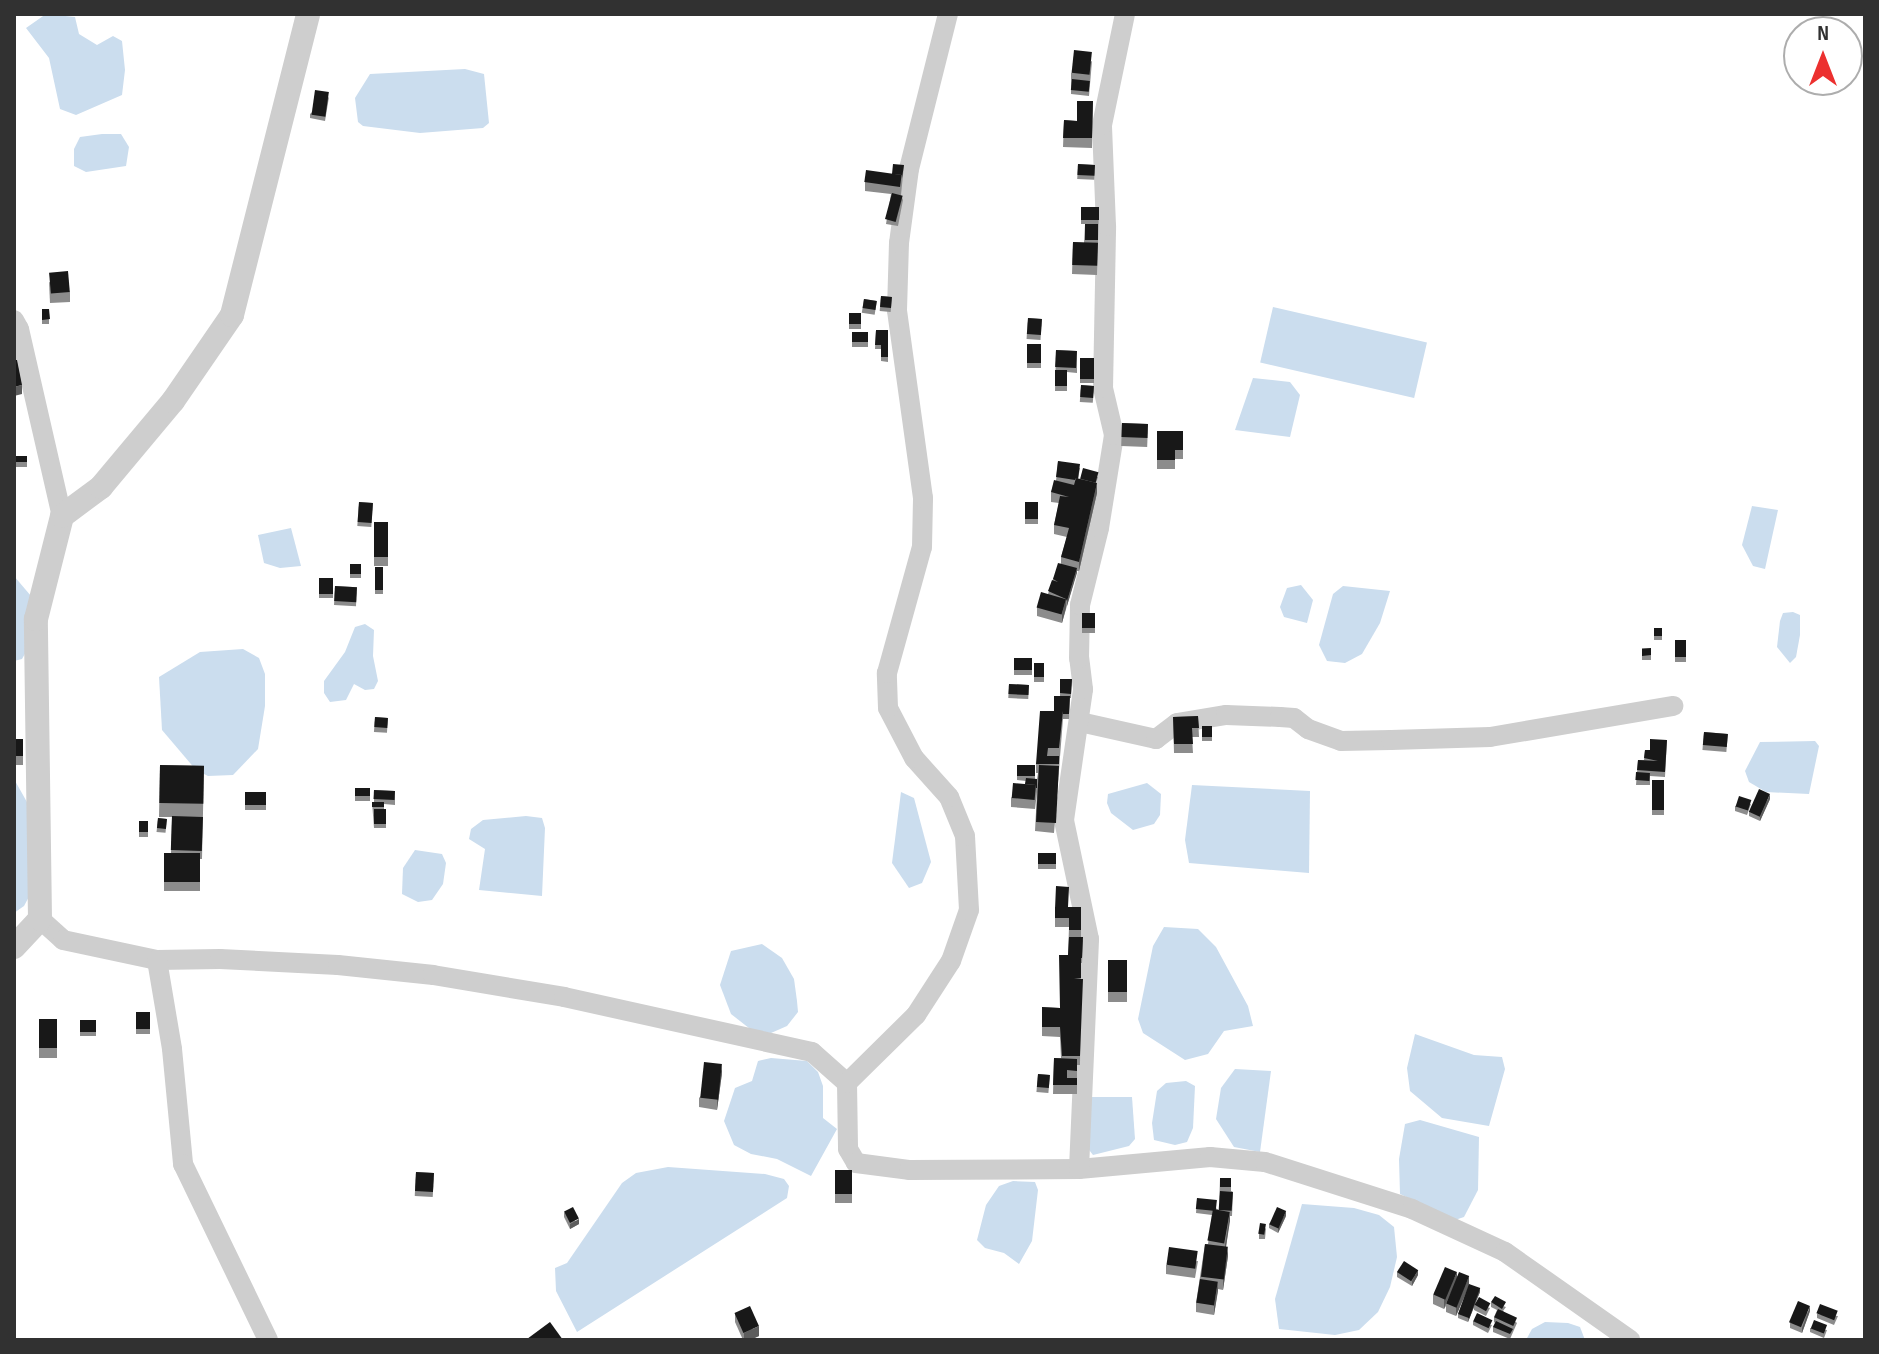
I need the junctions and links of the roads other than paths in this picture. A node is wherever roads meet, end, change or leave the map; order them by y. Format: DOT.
graph roads {
  1 [pos="308,14"];
  2 [pos="948,14"];
  3 [pos="1125,14"];
  4 [pos="14,320"];
  5 [pos="62,516"];
  6 [pos="1673,706"];
  7 [pos="1080,722"];
  8 [pos="40,919"];
  9 [pos="14,947"];
  10 [pos="157,960"];
  11 [pos="847,1083"];
  12 [pos="1079,1169"];
  13 [pos="268,1340"];
  14 [pos="1630,1340"];
  1 -- 5 [label="street"];
  2 -- 11 [label="street"];
  3 -- 7 [label="street"];
  4 -- 5 [label="street"];
  5 -- 8 [label="street"];
  6 -- 7 [label="street"];
  7 -- 12 [label="street"];
  8 -- 9 [label="street"];
  8 -- 10 [label="street"];
  10 -- 11 [label="street"];
  10 -- 13 [label="street"];
  11 -- 12 [label="street"];
  12 -- 14 [label="street"];
}
